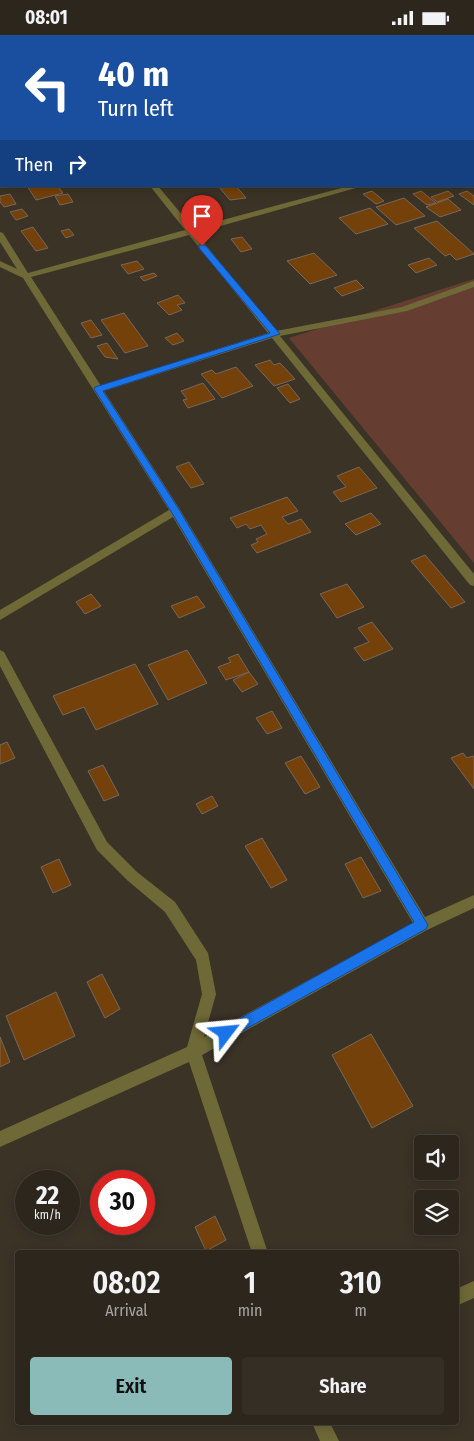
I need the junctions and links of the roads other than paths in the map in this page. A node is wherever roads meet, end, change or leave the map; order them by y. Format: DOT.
graph roads {
  1 [pos="155,187"];
  2 [pos="350,187"];
  3 [pos="333,189"];
  4 [pos="190,232"];
  5 [pos="0,235"];
  6 [pos="0,264"];
  7 [pos="26,276"];
  8 [pos="474,284"];
  9 [pos="276,334"];
  10 [pos="98,389"];
  11 [pos="175,511"];
  12 [pos="474,582"];
  13 [pos="0,616"];
  14 [pos="0,655"];
  15 [pos="474,901"];
  16 [pos="422,925"];
  17 [pos="193,1052"];
  18 [pos="0,1139"];
  19 [pos="259,1250"];
  20 [pos="474,1289"];
  21 [pos="459,1297"];
  22 [pos="322,1425"];
  23 [pos="330,1441"];
  1 -- 4 [label="street"];
  2 -- 3 [label="street"];
  3 -- 4 [label="street"];
  4 -- 7 [label="street"];
  4 -- 9 [label="street"];
  5 -- 7 [label="street"];
  6 -- 7 [label="street"];
  7 -- 10 [label="street"];
  8 -- 9 [label="street"];
  9 -- 10 [label="street"];
  9 -- 12 [label="street"];
  10 -- 11 [label="street"];
  11 -- 13 [label="street"];
  11 -- 16 [label="street"];
  14 -- 17 [label="street"];
  15 -- 16 [label="street"];
  16 -- 17 [label="street"];
  17 -- 18 [label="street"];
  17 -- 19 [label="street"];
  20 -- 21 [label="street"];
  22 -- 23 [label="street"];
}
